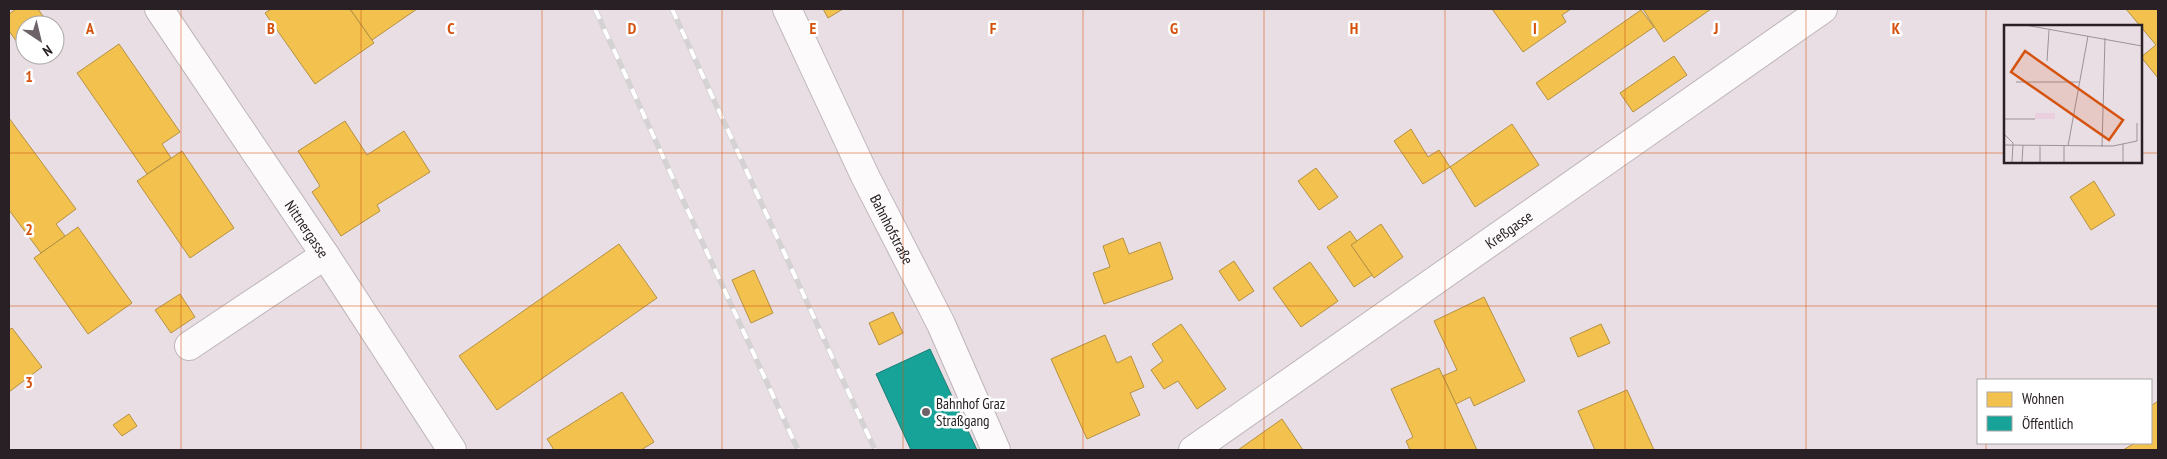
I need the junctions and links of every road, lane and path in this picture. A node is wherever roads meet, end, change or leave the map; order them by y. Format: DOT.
graph roads {
  1 [pos="159,9"];
  2 [pos="788,9"];
  3 [pos="1824,9"];
  4 [pos="324,254"];
  5 [pos="189,346"];
  6 [pos="452,450"];
  7 [pos="996,450"];
  8 [pos="1193,450"];
  1 -- 4 [label="street, Nittnergasse"];
  2 -- 7 [label="street, Bahnhofstraße"];
  3 -- 8 [label="street, Kreßgasse"];
  4 -- 5 [label="street"];
  4 -- 6 [label="street, Nittnergasse"];
}
